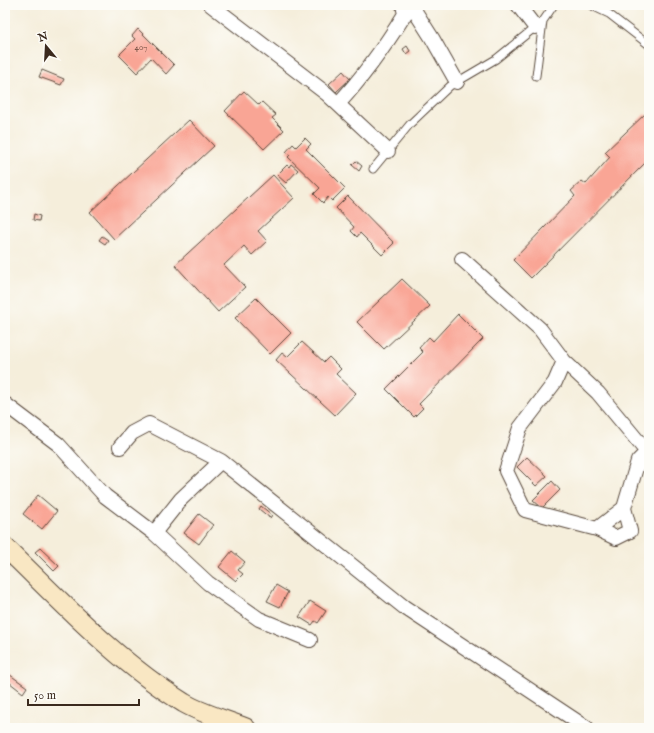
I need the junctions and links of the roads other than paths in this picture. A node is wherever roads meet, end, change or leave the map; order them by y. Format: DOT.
graph roads {
  1 [pos="211,5"];
  2 [pos="403,5"];
  3 [pos="411,5"];
  4 [pos="518,5"];
  5 [pos="554,5"];
  6 [pos="590,5"];
  7 [pos="539,24"];
  8 [pos="649,45"];
  9 [pos="536,76"];
  10 [pos="457,82"];
  11 [pos="338,104"];
  12 [pos="388,151"];
  13 [pos="373,170"];
  14 [pos="462,259"];
  15 [pos="564,361"];
  16 [pos="5,404"];
  17 [pos="120,447"];
  18 [pos="648,451"];
  19 [pos="221,461"];
  20 [pos="624,508"];
  21 [pos="598,529"];
  22 [pos="154,533"];
  23 [pos="5,547"];
  24 [pos="310,640"];
  25 [pos="246,728"];
  26 [pos="587,728"];
  1 -- 11 [label="street"];
  2 -- 11 [label="street"];
  3 -- 10 [label="street"];
  4 -- 7 [label="street"];
  5 -- 7 [label="lane"];
  6 -- 8 [label="lane"];
  7 -- 9 [label="lane"];
  7 -- 10 [label="lane"];
  10 -- 12 [label="lane"];
  11 -- 12 [label="street"];
  12 -- 13 [label="lane"];
  14 -- 15 [label="street"];
  15 -- 18 [label="street"];
  15 -- 21 [label="street"];
  16 -- 22 [label="street"];
  17 -- 19 [label="street"];
  18 -- 20 [label="street"];
  19 -- 22 [label="street"];
  19 -- 26 [label="street"];
  20 -- 21 [label="street"];
  20 -- 21 [label="street"];
  22 -- 24 [label="street"];
  23 -- 25 [label="main road"];
}
